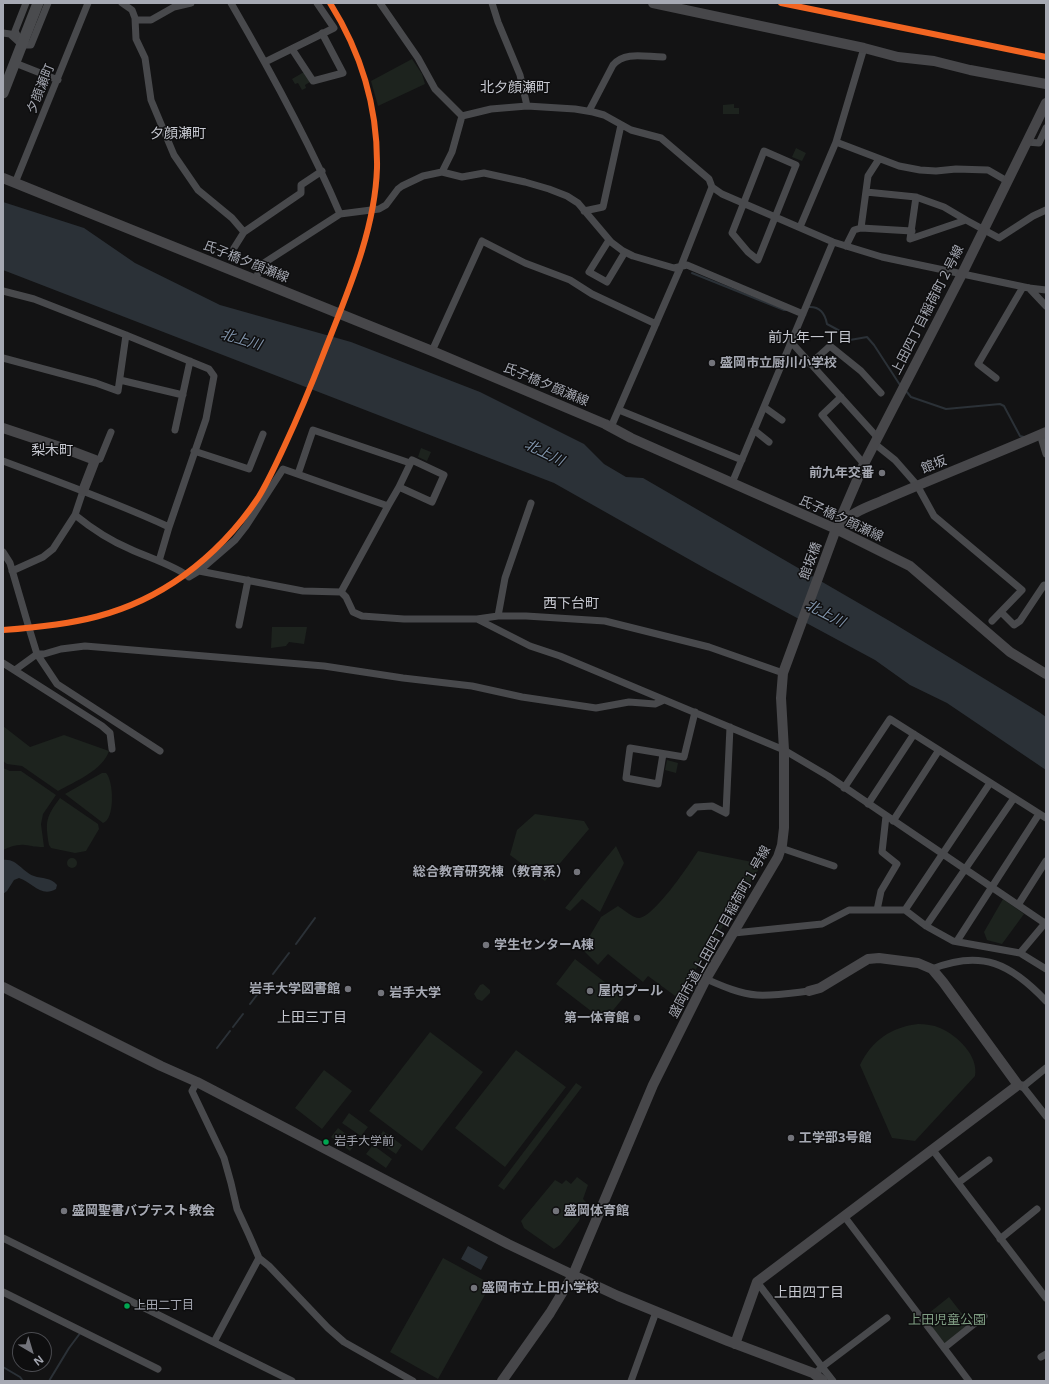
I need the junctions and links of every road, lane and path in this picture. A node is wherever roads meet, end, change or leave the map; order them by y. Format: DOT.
graph roads {
  1 [pos="26,3"];
  2 [pos="38,3"];
  3 [pos="48,3"];
  4 [pos="88,3"];
  5 [pos="122,3"];
  6 [pos="191,3"];
  7 [pos="230,3"];
  8 [pos="317,3"];
  9 [pos="380,3"];
  10 [pos="492,3"];
  11 [pos="653,3"];
  12 [pos="136,20"];
  13 [pos="3,32"];
  14 [pos="322,33"];
  15 [pos="23,41"];
  16 [pos="864,48"];
  17 [pos="292,49"];
  18 [pos="663,57"];
  19 [pos="265,62"];
  20 [pos="15,63"];
  21 [pos="58,80"];
  22 [pos="1046,84"];
  23 [pos="3,92"];
  24 [pos="1046,103"];
  25 [pos="527,106"];
  26 [pos="589,111"];
  27 [pos="462,116"];
  28 [pos="621,125"];
  29 [pos="1046,128"];
  30 [pos="836,142"];
  31 [pos="1027,142"];
  32 [pos="879,159"];
  33 [pos="322,171"];
  34 [pos="442,172"];
  35 [pos="3,178"];
  36 [pos="1007,181"];
  37 [pos="15,183"];
  38 [pos="712,187"];
  39 [pos="866,192"];
  40 [pos="916,197"];
  41 [pos="743,203"];
  42 [pos="584,210"];
  43 [pos="1046,210"];
  44 [pos="340,214"];
  45 [pos="775,216"];
  46 [pos="966,220"];
  47 [pos="800,227"];
  48 [pos="861,228"];
  49 [pos="983,229"];
  50 [pos="912,231"];
  51 [pos="244,232"];
  52 [pos="609,240"];
  53 [pos="833,242"];
  54 [pos="846,246"];
  55 [pos="234,248"];
  56 [pos="625,252"];
  57 [pos="681,266"];
  58 [pos="962,274"];
  59 [pos="256,280"];
  60 [pos="1026,288"];
  61 [pos="1046,290"];
  62 [pos="3,291"];
  63 [pos="1046,306"];
  64 [pos="803,314"];
  65 [pos="656,324"];
  66 [pos="126,335"];
  67 [pos="791,342"];
  68 [pos="432,351"];
  69 [pos="3,358"];
  70 [pos="190,361"];
  71 [pos="810,364"];
  72 [pos="996,378"];
  73 [pos="120,380"];
  74 [pos="881,393"];
  75 [pos="182,395"];
  76 [pos="841,397"];
  77 [pos="764,407"];
  78 [pos="618,410"];
  79 [pos="782,420"];
  80 [pos="611,427"];
  81 [pos="3,428"];
  82 [pos="175,430"];
  83 [pos="754,430"];
  84 [pos="111,432"];
  85 [pos="262,434"];
  86 [pos="1040,435"];
  87 [pos="877,441"];
  88 [pos="769,442"];
  89 [pos="194,452"];
  90 [pos="1046,454"];
  91 [pos="95,460"];
  92 [pos="742,460"];
  93 [pos="3,461"];
  94 [pos="410,464"];
  95 [pos="864,464"];
  96 [pos="298,474"];
  97 [pos="732,483"];
  98 [pos="917,485"];
  99 [pos="399,487"];
  100 [pos="83,491"];
  101 [pos="531,503"];
  102 [pos="388,506"];
  103 [pos="75,516"];
  104 [pos="169,527"];
  105 [pos="836,529"];
  106 [pos="3,552"];
  107 [pos="159,561"];
  108 [pos="12,571"];
  109 [pos="199,571"];
  110 [pos="248,580"];
  111 [pos="1046,586"];
  112 [pos="341,592"];
  113 [pos="1001,612"];
  114 [pos="498,616"];
  115 [pos="477,619"];
  116 [pos="992,621"];
  117 [pos="239,625"];
  118 [pos="793,646"];
  119 [pos="37,654"];
  120 [pos="3,663"];
  121 [pos="15,670"];
  122 [pos="783,673"];
  123 [pos="1046,674"];
  124 [pos="664,700"];
  125 [pos="695,712"];
  126 [pos="730,727"];
  127 [pos="914,734"];
  128 [pos="112,749"];
  129 [pos="784,750"];
  130 [pos="939,750"];
  131 [pos="160,751"];
  132 [pos="663,754"];
  133 [pos="990,783"];
  134 [pos="844,788"];
  135 [pos="1014,798"];
  136 [pos="868,804"];
  137 [pos="690,813"];
  138 [pos="1039,814"];
  139 [pos="886,816"];
  140 [pos="1046,818"];
  141 [pos="893,821"];
  142 [pos="781,848"];
  143 [pos="942,854"];
  144 [pos="1046,861"];
  145 [pos="834,866"];
  146 [pos="965,869"];
  147 [pos="991,887"];
  148 [pos="1018,905"];
  149 [pos="877,910"];
  150 [pos="905,910"];
  151 [pos="1046,923"];
  152 [pos="926,926"];
  153 [pos="734,933"];
  154 [pos="957,941"];
  155 [pos="1020,953"];
  156 [pos="932,969"];
  157 [pos="1046,969"];
  158 [pos="706,979"];
  159 [pos="3,987"];
  160 [pos="809,991"];
  161 [pos="1046,1001"];
  162 [pos="1046,1068"];
  163 [pos="197,1082"];
  164 [pos="1018,1085"];
  165 [pos="1046,1116"];
  166 [pos="932,1149"];
  167 [pos="989,1160"];
  168 [pos="958,1183"];
  169 [pos="1037,1209"];
  170 [pos="844,1216"];
  171 [pos="3,1238"];
  172 [pos="1000,1239"];
  173 [pos="259,1258"];
  174 [pos="573,1275"];
  175 [pos="757,1282"];
  176 [pos="3,1292"];
  177 [pos="1046,1298"];
  178 [pos="656,1312"];
  179 [pos="984,1316"];
  180 [pos="887,1318"];
  181 [pos="214,1342"];
  182 [pos="736,1344"];
  183 [pos="944,1348"];
  184 [pos="158,1369"];
  185 [pos="820,1374"];
  186 [pos="292,1381"];
  187 [pos="413,1381"];
  188 [pos="502,1381"];
  189 [pos="631,1381"];
  190 [pos="833,1381"];
  191 [pos="969,1381"];
  1 -- 15 [label="street"];
  2 -- 15 [label="main road"];
  3 -- 15 [label="street"];
  4 -- 21 [label="street, 夕顔瀬町"];
  5 -- 12 [label="street"];
  6 -- 12 [label="street"];
  7 -- 19 [label="street"];
  8 -- 14 [label="street"];
  9 -- 27 [label="street"];
  10 -- 25 [label="street"];
  11 -- 16 [label="street"];
  12 -- 51 [label="street"];
  13 -- 15 [label="street"];
  14 -- 17 [label="street"];
  14 -- 17 [label="street"];
  15 -- 20 [label="main road"];
  16 -- 22 [label="street"];
  16 -- 30 [label="street"];
  17 -- 19 [label="street"];
  18 -- 26 [label="street"];
  19 -- 33 [label="street"];
  20 -- 21 [label="street"];
  20 -- 23 [label="main road"];
  21 -- 37 [label="street, 夕顔瀬町"];
  24 -- 31 [label="street, 上田四丁目稲荷町２号線"];
  25 -- 26 [label="street"];
  25 -- 27 [label="street"];
  26 -- 28 [label="street"];
  27 -- 34 [label="street"];
  28 -- 38 [label="street"];
  28 -- 42 [label="street"];
  29 -- 31 [label="street"];
  30 -- 32 [label="street"];
  30 -- 47 [label="street"];
  31 -- 36 [label="street, 上田四丁目稲荷町２号線"];
  32 -- 36 [label="street"];
  32 -- 39 [label="street"];
  33 -- 44 [label="street"];
  33 -- 51 [label="street"];
  34 -- 42 [label="street"];
  34 -- 44 [label="street"];
  35 -- 37 [label="street, 氏子橋夕顔瀬線"];
  36 -- 49 [label="street, 上田四丁目稲荷町２号線"];
  37 -- 59 [label="street, 氏子橋夕顔瀬線"];
  38 -- 41 [label="street"];
  38 -- 57 [label="street"];
  39 -- 40 [label="street"];
  39 -- 48 [label="street"];
  40 -- 46 [label="street"];
  40 -- 50 [label="street"];
  41 -- 45 [label="street"];
  41 -- 45 [label="street"];
  41 -- 45 [label="street"];
  42 -- 52 [label="street"];
  43 -- 49 [label="street"];
  44 -- 59 [label="street"];
  45 -- 47 [label="street"];
  46 -- 49 [label="street"];
  46 -- 50 [label="street"];
  47 -- 53 [label="street"];
  48 -- 50 [label="street"];
  48 -- 54 [label="street"];
  49 -- 58 [label="street, 上田四丁目稲荷町２号線"];
  51 -- 55 [label="street"];
  52 -- 56 [label="street"];
  52 -- 56 [label="street"];
  53 -- 54 [label="street"];
  53 -- 64 [label="street"];
  54 -- 58 [label="street"];
  56 -- 57 [label="street"];
  57 -- 64 [label="street"];
  57 -- 65 [label="street"];
  58 -- 60 [label="street"];
  58 -- 87 [label="street, 上田四丁目稲荷町２号線"];
  59 -- 68 [label="street, 氏子橋夕顔瀬線"];
  60 -- 61 [label="street"];
  60 -- 63 [label="street"];
  60 -- 72 [label="street"];
  62 -- 66 [label="street"];
  64 -- 67 [label="street"];
  65 -- 68 [label="street"];
  65 -- 78 [label="street"];
  66 -- 70 [label="street"];
  66 -- 73 [label="street"];
  67 -- 71 [label="street"];
  67 -- 77 [label="street"];
  68 -- 80 [label="street, 氏子橋夕顔瀬線"];
  69 -- 73 [label="street"];
  70 -- 75 [label="street"];
  70 -- 89 [label="street"];
  71 -- 74 [label="street"];
  71 -- 76 [label="street"];
  73 -- 75 [label="street"];
  75 -- 82 [label="street"];
  76 -- 87 [label="street"];
  76 -- 95 [label="street"];
  77 -- 79 [label="street"];
  77 -- 83 [label="street"];
  78 -- 80 [label="street"];
  78 -- 92 [label="street"];
  80 -- 97 [label="street, 氏子橋夕顔瀬線"];
  81 -- 91 [label="street"];
  83 -- 88 [label="street"];
  83 -- 92 [label="street"];
  84 -- 91 [label="street"];
  85 -- 89 [label="street"];
  86 -- 90 [label="street"];
  86 -- 98 [label="street, 館坂"];
  87 -- 95 [label="street, 上田四丁目稲荷町２号線"];
  87 -- 98 [label="street"];
  89 -- 104 [label="street"];
  91 -- 100 [label="street"];
  92 -- 97 [label="street"];
  93 -- 100 [label="street"];
  94 -- 96 [label="street"];
  94 -- 99 [label="street"];
  94 -- 99 [label="street"];
  95 -- 105 [label="street, 上田四丁目稲荷町２号線"];
  96 -- 102 [label="street"];
  96 -- 109 [label="street"];
  97 -- 105 [label="street, 氏子橋夕顔瀬線"];
  98 -- 105 [label="street, 館坂"];
  98 -- 113 [label="street"];
  99 -- 102 [label="street"];
  100 -- 103 [label="street"];
  100 -- 104 [label="street"];
  101 -- 114 [label="street"];
  102 -- 112 [label="street"];
  103 -- 107 [label="street"];
  103 -- 108 [label="street"];
  104 -- 107 [label="street"];
  105 -- 118 [label="street, 館坂橋"];
  105 -- 123 [label="street, 氏子橋夕顔瀬線"];
  106 -- 108 [label="street"];
  107 -- 109 [label="street"];
  108 -- 119 [label="street"];
  109 -- 110 [label="street"];
  110 -- 112 [label="street"];
  110 -- 117 [label="street"];
  111 -- 113 [label="street"];
  112 -- 115 [label="street"];
  113 -- 116 [label="street"];
  114 -- 115 [label="street"];
  114 -- 122 [label="street"];
  115 -- 124 [label="street"];
  118 -- 122 [label="street, 盛岡市道上田四丁目稲荷町１号線"];
  119 -- 121 [label="street"];
  119 -- 124 [label="street"];
  119 -- 131 [label="street"];
  120 -- 121 [label="street"];
  121 -- 128 [label="street"];
  122 -- 129 [label="street, 盛岡市道上田四丁目稲荷町１号線"];
  124 -- 125 [label="street"];
  125 -- 126 [label="street"];
  125 -- 132 [label="street"];
  126 -- 129 [label="street"];
  126 -- 137 [label="street"];
  127 -- 130 [label="street"];
  127 -- 134 [label="street"];
  127 -- 136 [label="street"];
  129 -- 134 [label="street"];
  129 -- 142 [label="street, 盛岡市道上田四丁目稲荷町１号線"];
  130 -- 133 [label="street"];
  130 -- 141 [label="street"];
  132 -- 132 [label="street"];
  133 -- 135 [label="street"];
  133 -- 143 [label="street"];
  134 -- 136 [label="street"];
  135 -- 138 [label="street"];
  135 -- 146 [label="street"];
  136 -- 139 [label="street"];
  138 -- 140 [label="street"];
  138 -- 147 [label="street"];
  139 -- 141 [label="street"];
  139 -- 149 [label="street"];
  141 -- 143 [label="street"];
  142 -- 145 [label="street"];
  142 -- 153 [label="street, 盛岡市道上田四丁目稲荷町１号線"];
  143 -- 146 [label="street"];
  143 -- 150 [label="street"];
  144 -- 148 [label="street"];
  146 -- 147 [label="street"];
  146 -- 152 [label="street"];
  147 -- 148 [label="street"];
  147 -- 154 [label="street"];
  148 -- 151 [label="street"];
  149 -- 150 [label="street"];
  149 -- 153 [label="street"];
  150 -- 152 [label="street"];
  151 -- 155 [label="street"];
  152 -- 154 [label="street"];
  153 -- 158 [label="street, 盛岡市道上田四丁目稲荷町１号線"];
  154 -- 155 [label="street"];
  155 -- 157 [label="street"];
  156 -- 160 [label="street"];
  156 -- 161 [label="street"];
  156 -- 164 [label="street"];
  158 -- 160 [label="street"];
  158 -- 174 [label="street, 盛岡市道上田四丁目稲荷町１号線"];
  159 -- 163 [label="street"];
  162 -- 164 [label="street"];
  163 -- 173 [label="street"];
  163 -- 174 [label="street"];
  164 -- 165 [label="street"];
  164 -- 166 [label="street"];
  166 -- 168 [label="street"];
  166 -- 170 [label="street"];
  167 -- 168 [label="street"];
  168 -- 172 [label="street"];
  169 -- 172 [label="street"];
  170 -- 175 [label="street"];
  170 -- 183 [label="street"];
  171 -- 181 [label="street"];
  172 -- 177 [label="street"];
  173 -- 181 [label="street"];
  173 -- 187 [label="street"];
  174 -- 178 [label="street"];
  174 -- 188 [label="street, 盛岡市道上田四丁目稲荷町１号線"];
  175 -- 182 [label="street"];
  175 -- 185 [label="street"];
  176 -- 184 [label="street"];
  178 -- 182 [label="street"];
  178 -- 189 [label="street"];
  179 -- 183 [label="street"];
  180 -- 185 [label="street"];
  181 -- 186 [label="street"];
  182 -- 185 [label="street"];
  183 -- 191 [label="street"];
  185 -- 190 [label="street"];
}
